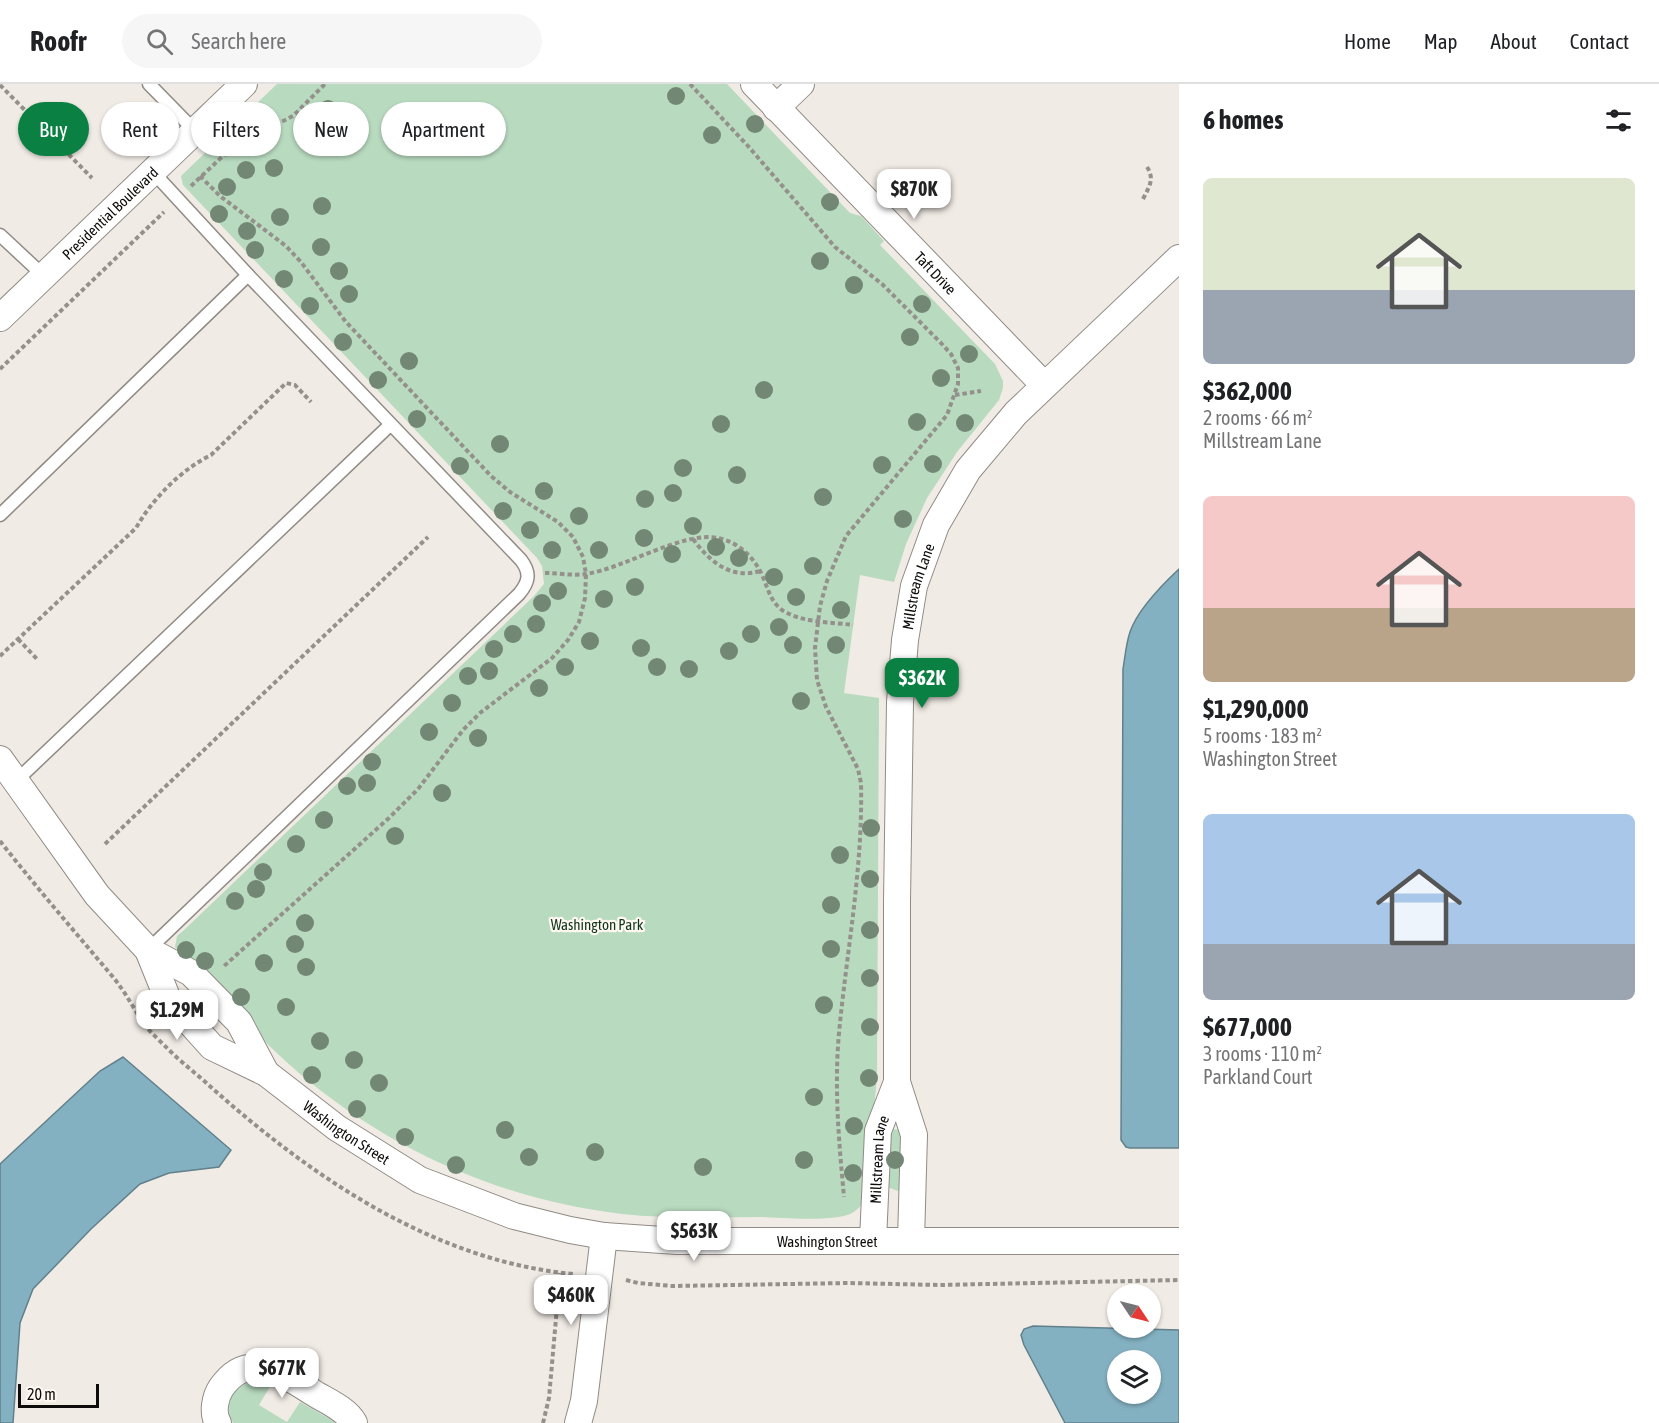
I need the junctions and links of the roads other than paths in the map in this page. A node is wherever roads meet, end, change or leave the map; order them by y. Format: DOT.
graph roads {
  1 [pos="149,84"];
  2 [pos="244,84"];
  3 [pos="754,84"];
  4 [pos="801,84"];
  5 [pos="225,102"];
  6 [pos="776,108"];
  7 [pos="191,127"];
  8 [pos="191,135"];
  9 [pos="153,172"];
  10 [pos="0,235"];
  11 [pos="1179,258"];
  12 [pos="248,275"];
  13 [pos="44,276"];
  14 [pos="0,318"];
  15 [pos="1044,385"];
  16 [pos="390,425"];
  17 [pos="0,515"];
  18 [pos="0,759"];
  19 [pos="16,782"];
  20 [pos="148,950"];
  21 [pos="266,1073"];
  22 [pos="897,1082"];
  23 [pos="604,1236"];
  24 [pos="873,1240"];
  25 [pos="911,1240"];
  26 [pos="1179,1241"];
  27 [pos="218,1423"];
  28 [pos="354,1423"];
  29 [pos="578,1423"];
  1 -- 7 [label="lane"];
  2 -- 5 [label="street, Presidential Boulevard"];
  3 -- 6 [label="street, Taft Drive"];
  4 -- 6 [label="street"];
  6 -- 15 [label="street, Taft Drive"];
  8 -- 9 [label="street, Presidential Boulevard"];
  9 -- 12 [label="lane"];
  9 -- 13 [label="street, Presidential Boulevard"];
  10 -- 13 [label="lane"];
  11 -- 15 [label="street, Millstream Lane"];
  12 -- 16 [label="lane"];
  12 -- 17 [label="lane"];
  13 -- 14 [label="street, Presidential Boulevard"];
  15 -- 22 [label="street, Millstream Lane"];
  16 -- 19 [label="lane"];
  16 -- 20 [label="lane"];
  18 -- 19 [label="street, Washington Street"];
  19 -- 20 [label="street, Washington Street"];
  20 -- 21 [label="street, Washington Street"];
  20 -- 21 [label="street, Washington Street"];
  21 -- 23 [label="street, Washington Street"];
  22 -- 24 [label="street, Millstream Lane"];
  22 -- 25 [label="street, Millstream Lane"];
  23 -- 24 [label="street, Washington Street"];
  23 -- 29 [label="street"];
  24 -- 25 [label="street, Washington Street"];
  25 -- 26 [label="street, Washington Street"];
  27 -- 28 [label="street"];
}
